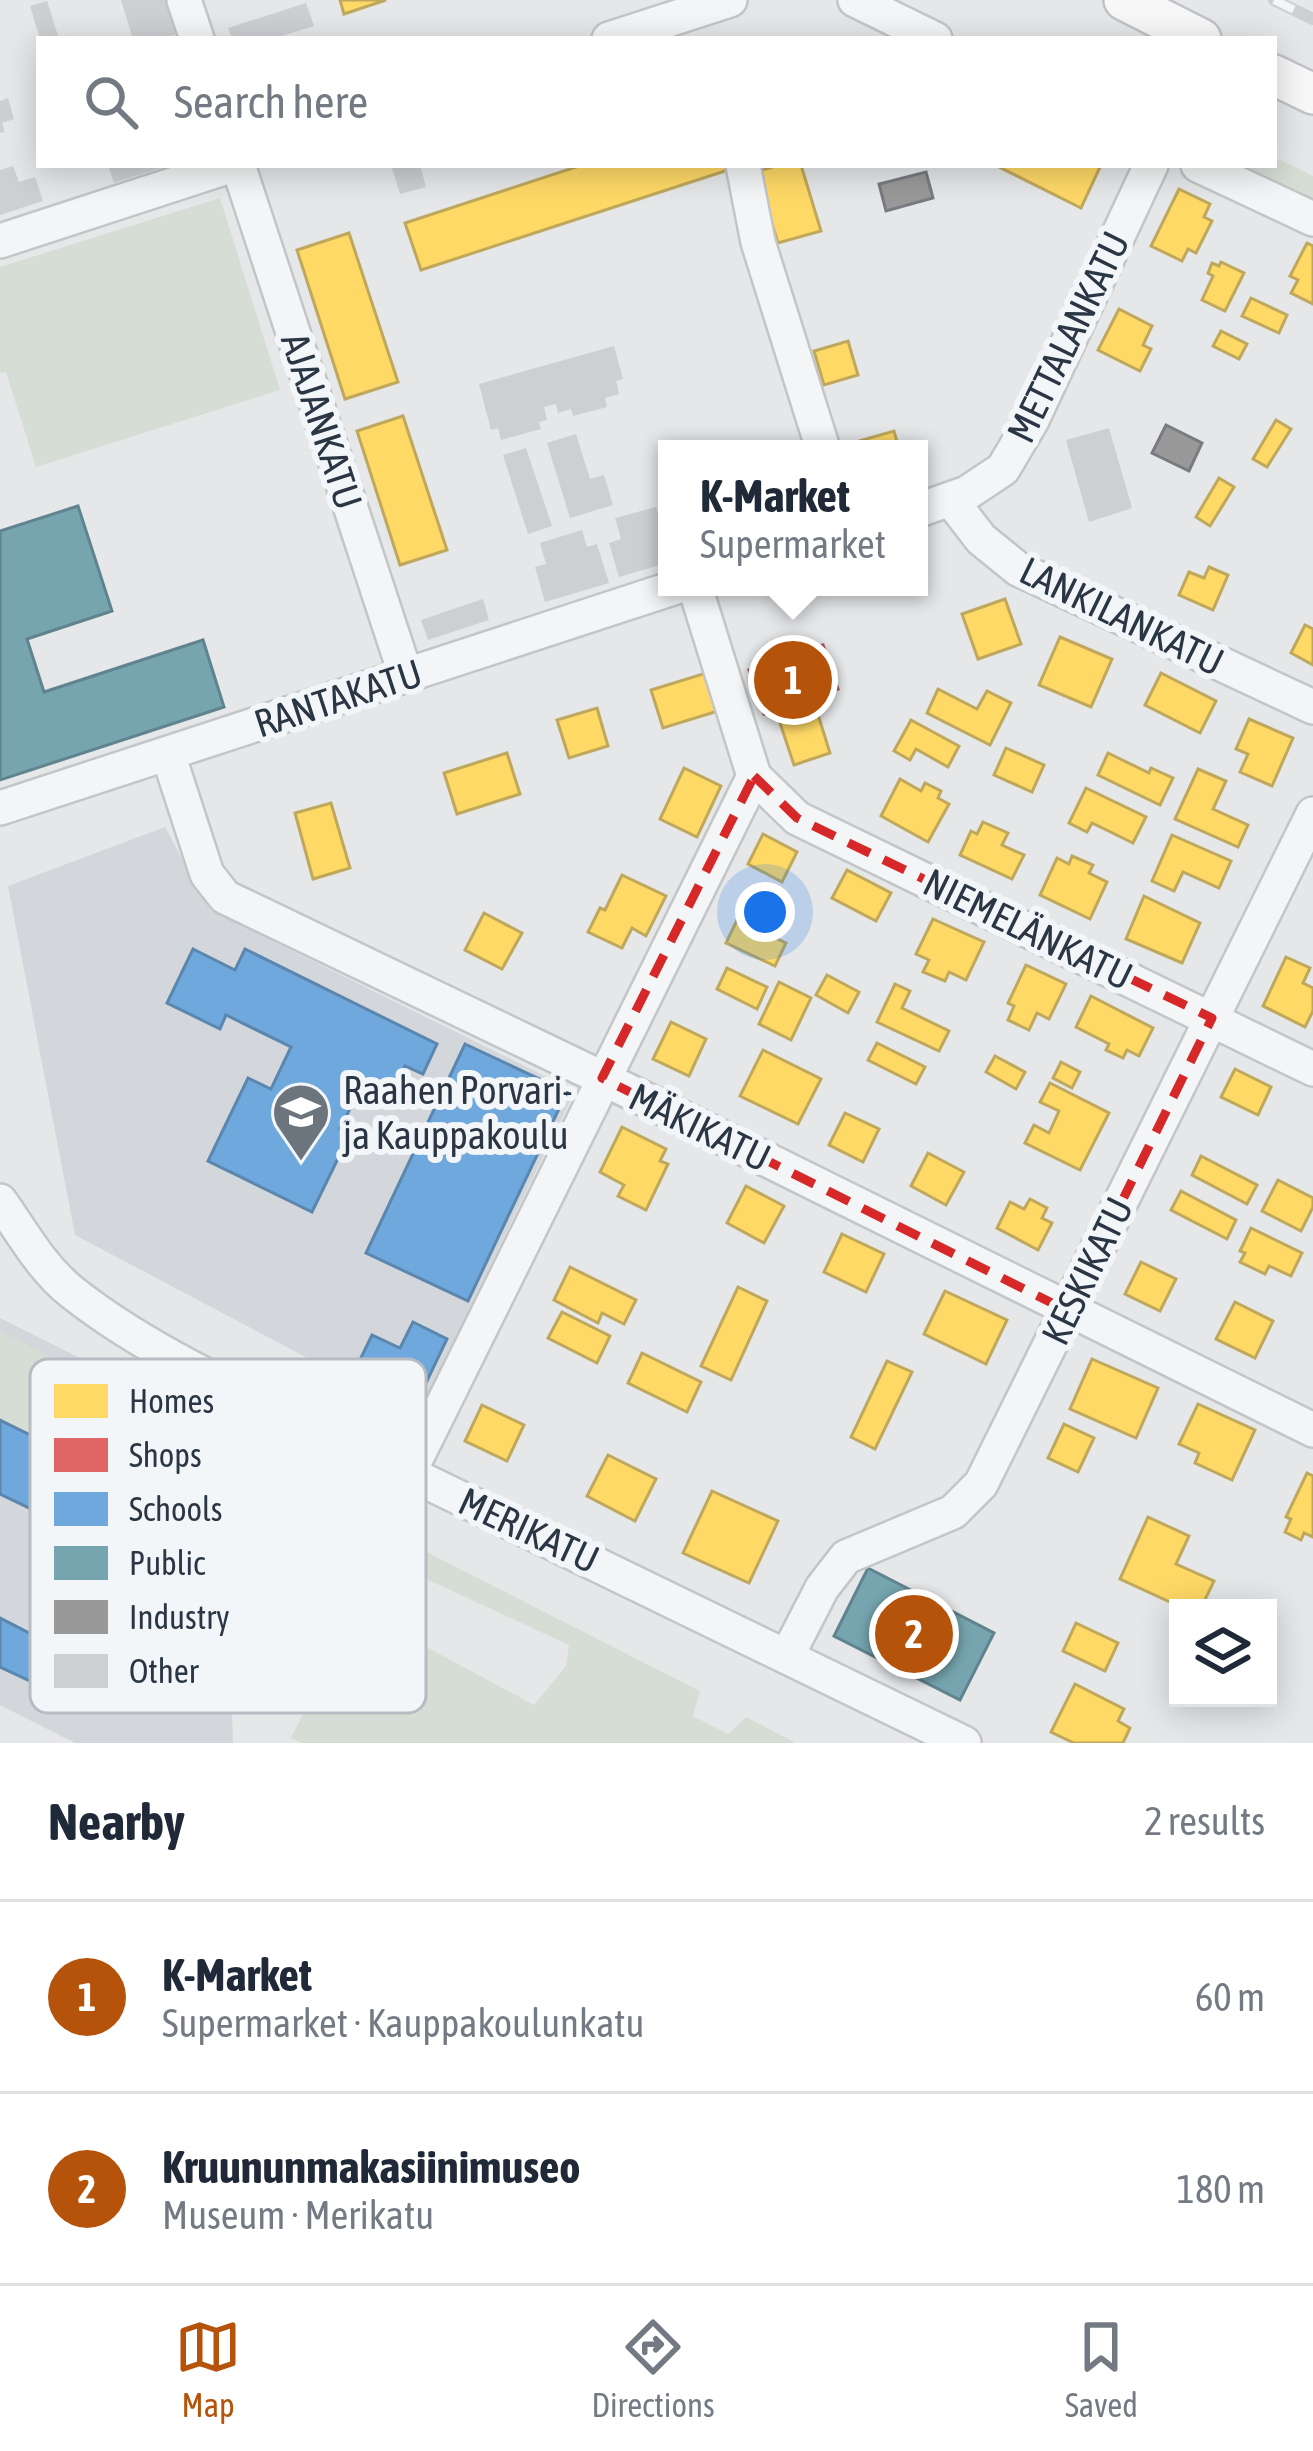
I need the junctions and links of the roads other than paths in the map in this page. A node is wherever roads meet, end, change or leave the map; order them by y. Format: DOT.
graph roads {
  1 [pos="184,0"];
  2 [pos="730,0"];
  3 [pos="855,0"];
  4 [pos="1124,0"];
  5 [pos="196,36"];
  6 [pos="618,36"];
  7 [pos="929,36"];
  8 [pos="1195,36"];
  9 [pos="1277,76"];
  10 [pos="1313,94"];
  11 [pos="227,168"];
  12 [pos="237,168"];
  13 [pos="744,168"];
  14 [pos="1150,168"];
  15 [pos="1204,168"];
  16 [pos="1313,219"];
  17 [pos="0,241"];
  18 [pos="820,440"];
  19 [pos="945,501"];
  20 [pos="658,593"];
  21 [pos="698,596"];
  22 [pos="406,676"];
  23 [pos="1313,707"];
  24 [pos="168,754"];
  25 [pos="754,776"];
  26 [pos="0,808"];
  27 [pos="1313,814"];
  28 [pos="1212,1018"];
  29 [pos="1313,1069"];
  30 [pos="602,1078"];
  31 [pos="1,1196"];
  32 [pos="1068,1311"];
  33 [pos="183,1359"];
  34 [pos="1313,1430"];
  35 [pos="426,1440"];
  36 [pos="426,1481"];
  37 [pos="787,1656"];
  38 [pos="964,1743"];
  1 -- 5 [label="street"];
  2 -- 6 [label="street"];
  3 -- 7 [label="street"];
  4 -- 8 [label="main road"];
  9 -- 10 [label="main road"];
  11 -- 17 [label="street"];
  12 -- 22 [label="street, AJAJANKATU"];
  13 -- 18 [label="street"];
  14 -- 19 [label="street, METTALANKATU"];
  15 -- 16 [label="street"];
  19 -- 23 [label="street, LANKILANKATU"];
  20 -- 22 [label="street, RANTAKATU"];
  21 -- 25 [label="street"];
  22 -- 24 [label="street, RANTAKATU"];
  24 -- 26 [label="street, RANTAKATU"];
  24 -- 30 [label="street, MÄKIKATU"];
  25 -- 28 [label="street, NIEMELÄNKATU"];
  25 -- 30 [label="street"];
  27 -- 28 [label="street, KESKIKATU"];
  28 -- 29 [label="street, NIEMELÄNKATU"];
  28 -- 32 [label="street, KESKIKATU"];
  30 -- 32 [label="street, MÄKIKATU"];
  30 -- 35 [label="street"];
  31 -- 33 [label="street, MERIKATU"];
  32 -- 34 [label="street, MÄKIKATU"];
  32 -- 37 [label="street, KESKIKATU"];
  36 -- 37 [label="street, MERIKATU"];
  37 -- 38 [label="street, MERIKATU"];
}
